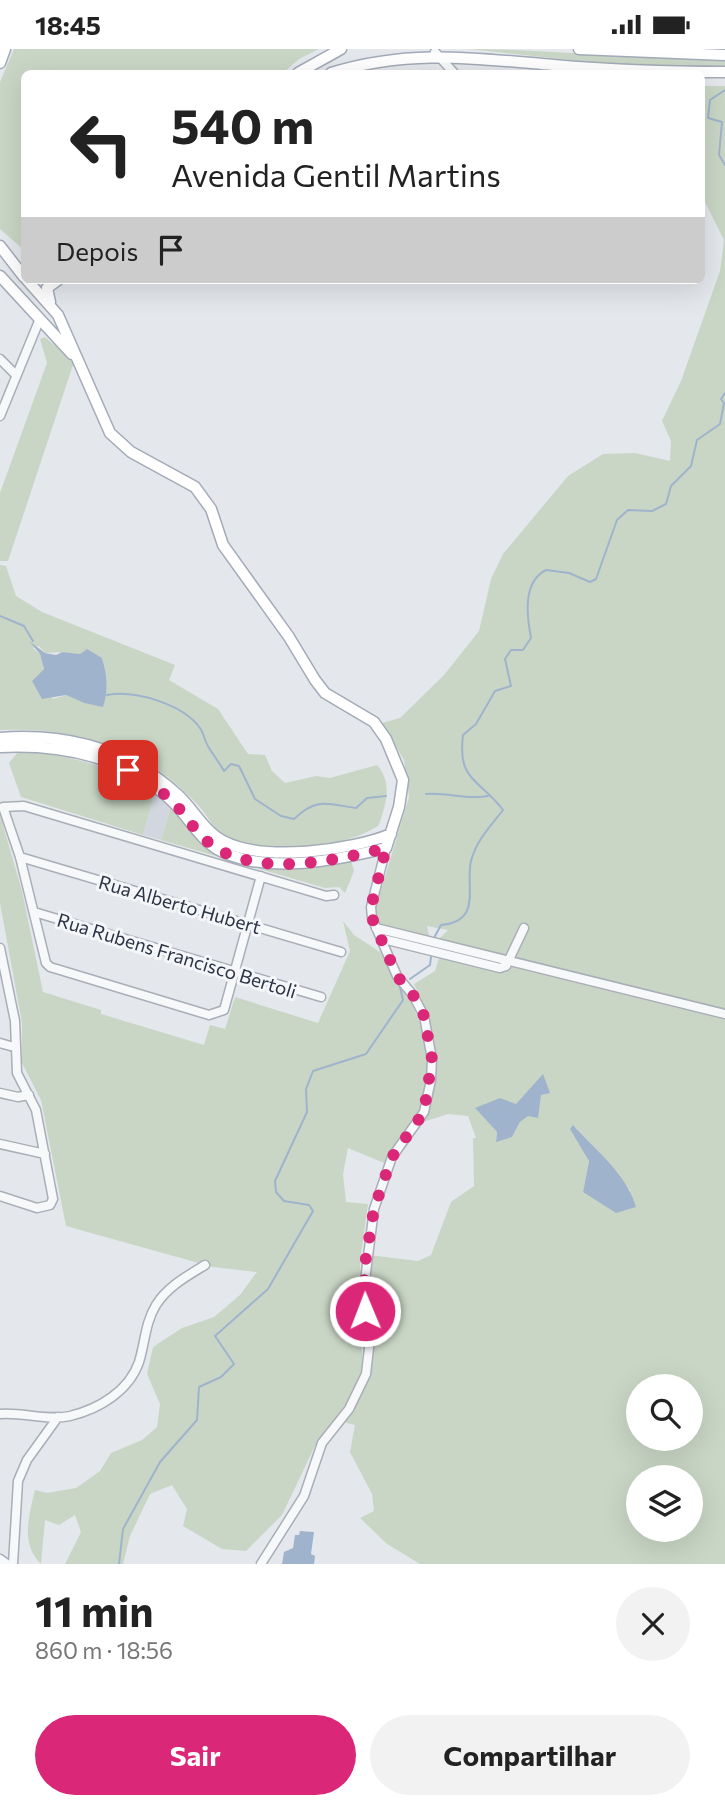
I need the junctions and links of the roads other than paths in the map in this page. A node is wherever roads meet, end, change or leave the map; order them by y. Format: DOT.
graph roads {
  1 [pos="5,49"];
  2 [pos="341,49"];
  3 [pos="579,49"];
  4 [pos="435,50"];
  5 [pos="725,55"];
  6 [pos="0,63"];
  7 [pos="303,70"];
  8 [pos="339,70"];
  9 [pos="452,70"];
  10 [pos="612,70"];
  11 [pos="705,72"];
  12 [pos="725,72"];
  13 [pos="0,239"];
  14 [pos="2,248"];
  15 [pos="21,262"];
  16 [pos="21,273"];
  17 [pos="0,276"];
  18 [pos="31,284"];
  19 [pos="52,284"];
  20 [pos="51,306"];
  21 [pos="39,321"];
  22 [pos="0,359"];
  23 [pos="80,362"];
  24 [pos="16,374"];
  25 [pos="0,417"];
  26 [pos="0,739"];
  27 [pos="0,747"];
  28 [pos="391,834"];
  29 [pos="369,841"];
  30 [pos="386,848"];
  31 [pos="369,852"];
  32 [pos="20,857"];
  33 [pos="261,876"];
  34 [pos="334,895"];
  35 [pos="34,912"];
  36 [pos="248,924"];
  37 [pos="376,928"];
  38 [pos="524,929"];
  39 [pos="383,939"];
  40 [pos="0,948"];
  41 [pos="341,952"];
  42 [pos="509,962"];
  43 [pos="234,971"];
  44 [pos="4,988"];
  45 [pos="321,997"];
  46 [pos="725,1014"];
  47 [pos="0,1043"];
  48 [pos="14,1048"];
  49 [pos="0,1093"];
  50 [pos="29,1095"];
  51 [pos="0,1144"];
  52 [pos="45,1154"];
  53 [pos="0,1196"];
  54 [pos="205,1265"];
  55 [pos="0,1414"];
  56 [pos="58,1417"];
  57 [pos="0,1559"];
  58 [pos="7,1564"];
  59 [pos="13,1564"];
  60 [pos="261,1564"];
  1 -- 6 [label="main road"];
  2 -- 7 [label="main road"];
  3 -- 5 [label="main road"];
  4 -- 8 [label="main road"];
  4 -- 9 [label="street"];
  4 -- 10 [label="main road"];
  11 -- 12 [label="main road"];
  13 -- 14 [label="main road"];
  14 -- 15 [label="main road"];
  14 -- 16 [label="main road"];
  17 -- 21 [label="main road"];
  18 -- 20 [label="main road"];
  19 -- 20 [label="main road"];
  20 -- 21 [label="main road"];
  20 -- 23 [label="main road"];
  21 -- 23 [label="main road"];
  21 -- 24 [label="street"];
  22 -- 24 [label="street"];
  23 -- 28 [label="main road"];
  24 -- 25 [label="street"];
  26 -- 29 [label="main road"];
  27 -- 31 [label="main road"];
  28 -- 29 [label="main road"];
  28 -- 30 [label="main road"];
  29 -- 31 [label="street"];
  30 -- 31 [label="main road"];
  30 -- 37 [label="street"];
  32 -- 33 [label="street"];
  32 -- 35 [label="street"];
  32 -- 36 [label="street, Rua Alberto Hubert"];
  33 -- 34 [label="street"];
  33 -- 36 [label="street"];
  35 -- 43 [label="street, Rua Rubens Francisco Bertoli"];
  35 -- 43 [label="street"];
  36 -- 41 [label="street, Rua Alberto Hubert"];
  36 -- 43 [label="street"];
  37 -- 39 [label="street"];
  37 -- 42 [label="street"];
  38 -- 42 [label="street"];
  39 -- 42 [label="street"];
  39 -- 60 [label="street"];
  40 -- 44 [label="street"];
  42 -- 46 [label="street"];
  43 -- 45 [label="street, Rua Rubens Francisco Bertoli"];
  44 -- 48 [label="street"];
  47 -- 48 [label="street"];
  48 -- 50 [label="street"];
  49 -- 50 [label="street"];
  50 -- 52 [label="street"];
  51 -- 52 [label="street"];
  52 -- 53 [label="street"];
  54 -- 56 [label="street"];
  55 -- 56 [label="street"];
  56 -- 59 [label="street"];
  57 -- 58 [label="street"];
}
